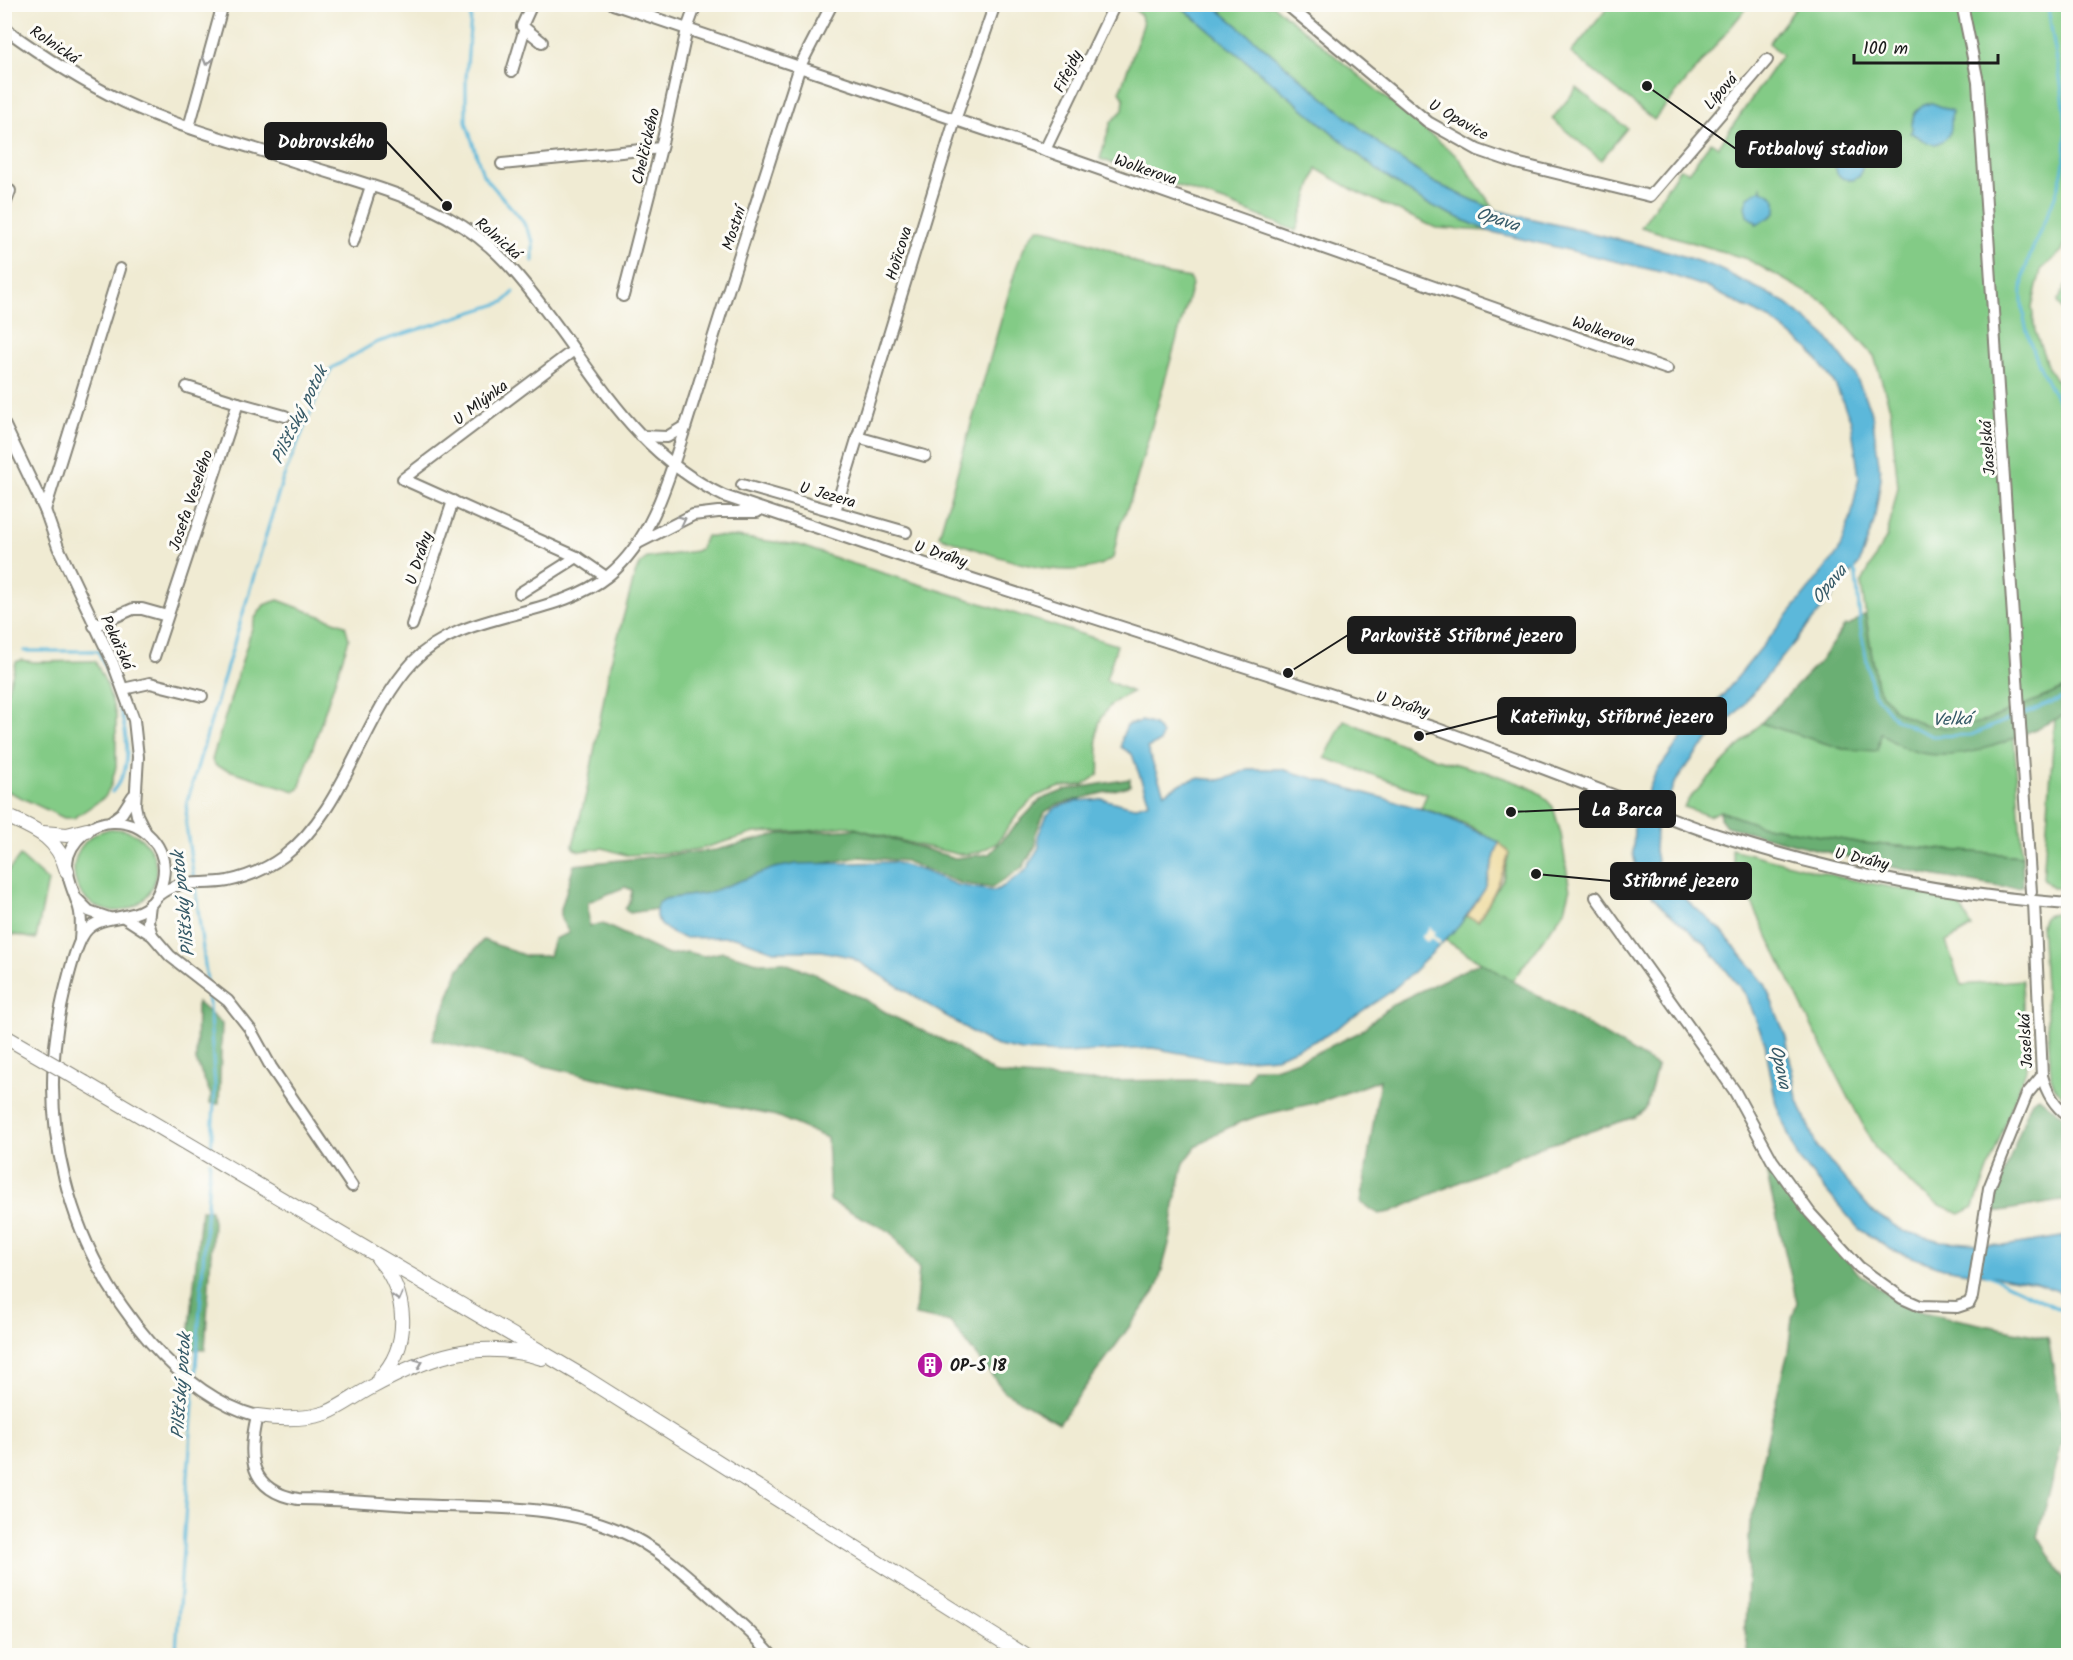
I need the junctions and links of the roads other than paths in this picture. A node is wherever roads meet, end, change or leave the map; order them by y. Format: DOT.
graph roads {
  1 [pos="223,4"];
  2 [pos="532,4"];
  3 [pos="613,4"];
  4 [pos="696,4"];
  5 [pos="832,4"];
  6 [pos="995,4"];
  7 [pos="1115,4"];
  8 [pos="1286,4"];
  9 [pos="1962,4"];
  10 [pos="4,28"];
  11 [pos="525,28"];
  12 [pos="687,29"];
  13 [pos="542,42"];
  14 [pos="1767,60"];
  15 [pos="800,66"];
  16 [pos="512,71"];
  17 [pos="954,120"];
  18 [pos="189,127"];
  19 [pos="661,148"];
  20 [pos="1045,150"];
  21 [pos="502,164"];
  22 [pos="371,186"];
  23 [pos="4,189"];
  24 [pos="1650,196"];
  25 [pos="4,207"];
  26 [pos="353,242"];
  27 [pos="120,269"];
  28 [pos="623,296"];
  29 [pos="574,350"];
  30 [pos="1667,369"];
  31 [pos="187,387"];
  32 [pos="238,403"];
  33 [pos="285,416"];
  34 [pos="4,424"];
  35 [pos="686,426"];
  36 [pos="641,436"];
  37 [pos="858,437"];
  38 [pos="925,456"];
  39 [pos="673,466"];
  40 [pos="742,485"];
  41 [pos="453,501"];
  42 [pos="45,510"];
  43 [pos="835,511"];
  44 [pos="769,512"];
  45 [pos="906,532"];
  46 [pos="638,543"];
  47 [pos="577,557"];
  48 [pos="606,577"];
  49 [pos="520,593"];
  50 [pos="167,616"];
  51 [pos="412,625"];
  52 [pos="94,626"];
  53 [pos="154,657"];
  54 [pos="123,689"];
  55 [pos="202,696"];
  56 [pos="134,793"];
  57 [pos="4,815"];
  58 [pos="110,822"];
  59 [pos="87,830"];
  60 [pos="145,831"];
  61 [pos="43,833"];
  62 [pos="163,862"];
  63 [pos="67,871"];
  64 [pos="184,882"];
  65 [pos="73,894"];
  66 [pos="1596,897"];
  67 [pos="2032,897"];
  68 [pos="152,901"];
  69 [pos="2068,904"];
  70 [pos="112,918"];
  71 [pos="123,918"];
  72 [pos="152,935"];
  73 [pos="80,940"];
  74 [pos="4,1036"];
  75 [pos="2042,1076"];
  76 [pos="2068,1116"];
  77 [pos="352,1186"];
  78 [pos="367,1248"];
  79 [pos="582,1376"];
  80 [pos="367,1389"];
  81 [pos="257,1416"];
  82 [pos="773,1656"];
  83 [pos="1026,1656"];
  1 -- 18 [label="street, one-way"];
  2 -- 11 [label="street"];
  3 -- 12 [label="street, Wolkerova"];
  4 -- 12 [label="street, Chelčického"];
  5 -- 15 [label="street, Mostní"];
  6 -- 17 [label="street, Hořicova"];
  7 -- 20 [label="street, Fifejdy"];
  8 -- 24 [label="street, U Opavice"];
  9 -- 67 [label="street, Jaselská"];
  10 -- 18 [label="street, Rolnická"];
  11 -- 13 [label="street"];
  11 -- 16 [label="street"];
  12 -- 15 [label="street, Wolkerova"];
  12 -- 19 [label="street, Chelčického"];
  14 -- 24 [label="street, Lípová"];
  15 -- 17 [label="street, Wolkerova"];
  15 -- 35 [label="street, Mostní"];
  17 -- 20 [label="street, Wolkerova"];
  17 -- 37 [label="street, Hořicova"];
  18 -- 22 [label="street, Rolnická"];
  19 -- 21 [label="street"];
  19 -- 28 [label="street, Chelčického"];
  20 -- 30 [label="street, Wolkerova"];
  22 -- 26 [label="street"];
  22 -- 29 [label="street, Rolnická"];
  23 -- 25 [label="street"];
  27 -- 42 [label="street"];
  29 -- 36 [label="street, Rolnická"];
  29 -- 41 [label="street, U Mlýnka"];
  31 -- 32 [label="street"];
  32 -- 33 [label="street"];
  32 -- 50 [label="street, Josefa Veselého"];
  34 -- 42 [label="street, Pekařská"];
  35 -- 36 [label="street"];
  35 -- 39 [label="street, Mostní"];
  36 -- 39 [label="street, Rolnická"];
  37 -- 38 [label="street"];
  37 -- 43 [label="street, Hořicova"];
  39 -- 44 [label="street, U Dráhy"];
  39 -- 46 [label="street, U Dráhy"];
  40 -- 43 [label="street, U Jezera"];
  41 -- 47 [label="street"];
  41 -- 51 [label="street, U Dráhy"];
  42 -- 52 [label="street, Pekařská"];
  43 -- 45 [label="street, U Jezera"];
  46 -- 44 [label="street, U Dráhy, one-way"];
  44 -- 67 [label="street, U Dráhy"];
  46 -- 48 [label="street, U Dráhy"];
  47 -- 48 [label="street"];
  47 -- 49 [label="street"];
  48 -- 64 [label="street, U Dráhy"];
  50 -- 52 [label="street"];
  50 -- 53 [label="street, Josefa Veselého"];
  52 -- 54 [label="street, Pekařská"];
  54 -- 55 [label="street"];
  54 -- 56 [label="street, Pekařská"];
  56 -- 58 [label="street"];
  56 -- 60 [label="street, Pekařská"];
  57 -- 61 [label="main road"];
  58 -- 59 [label="street"];
  58 -- 60 [label="street"];
  59 -- 61 [label="main road"];
  59 -- 63 [label="street"];
  60 -- 62 [label="street"];
  61 -- 63 [label="main road"];
  62 -- 64 [label="street"];
  62 -- 68 [label="street"];
  63 -- 65 [label="street"];
  64 -- 68 [label="street"];
  65 -- 70 [label="street"];
  65 -- 73 [label="street"];
  66 -- 75 [label="street, Jaselská"];
  67 -- 69 [label="street, U Dráhy"];
  67 -- 75 [label="street, Jaselská"];
  68 -- 71 [label="street"];
  68 -- 72 [label="street"];
  70 -- 71 [label="street"];
  70 -- 73 [label="street"];
  71 -- 72 [label="street"];
  72 -- 77 [label="street"];
  73 -- 81 [label="street"];
  74 -- 78 [label="main road, bridge"];
  75 -- 76 [label="street"];
  78 -- 79 [label="main road"];
  78 -- 80 [label="main road, one-way"];
  80 -- 79 [label="main road, one-way"];
  79 -- 83 [label="main road"];
  80 -- 81 [label="main road"];
  81 -- 82 [label="street"];
}
